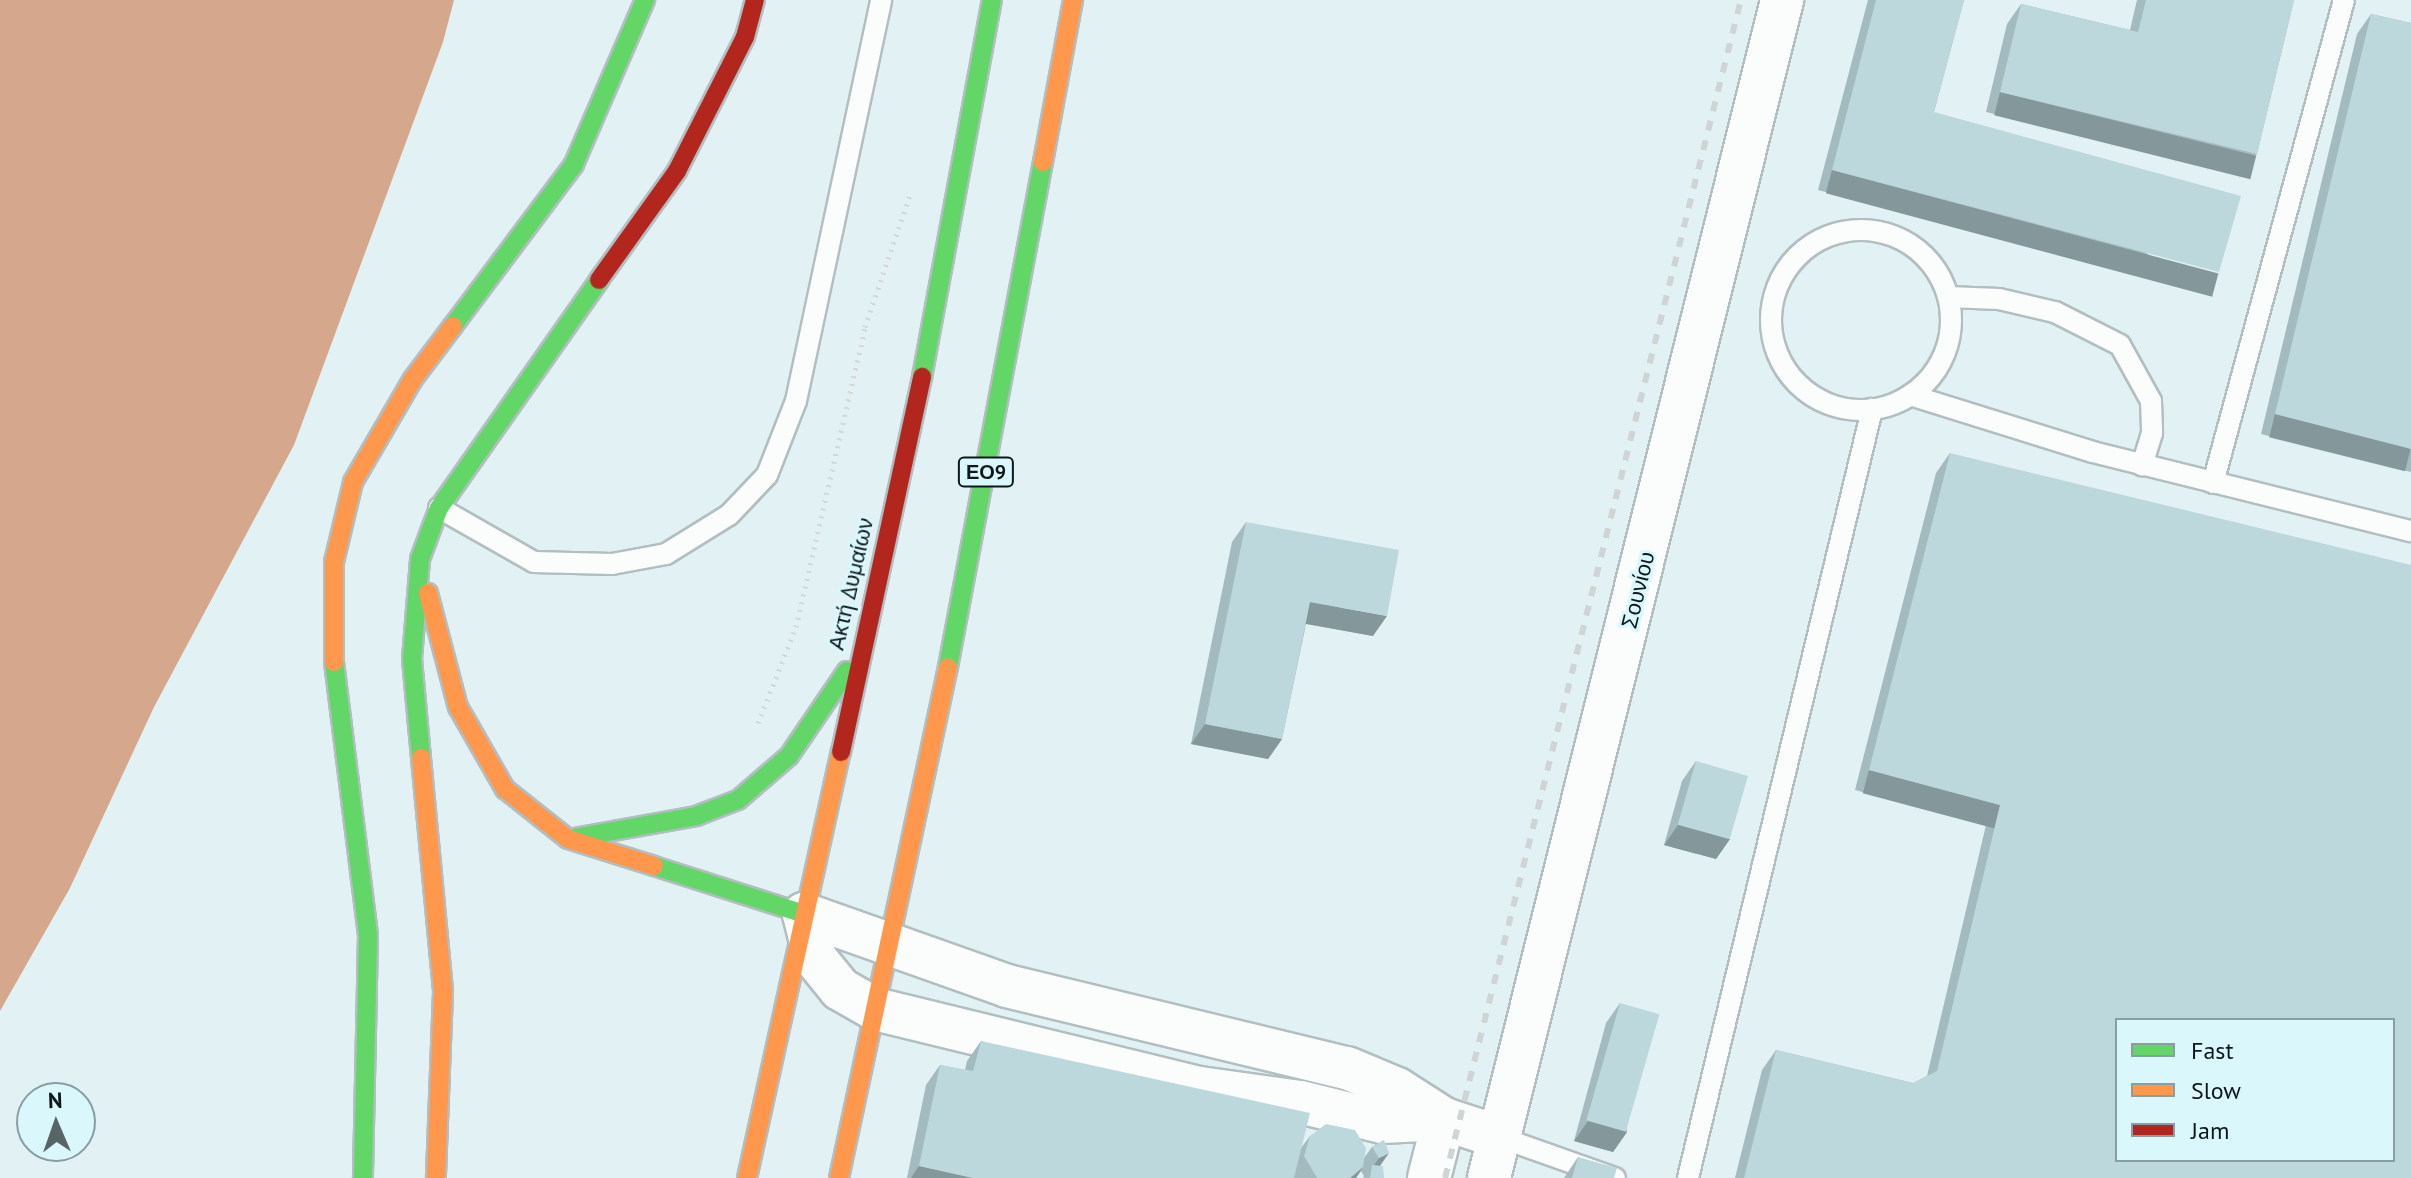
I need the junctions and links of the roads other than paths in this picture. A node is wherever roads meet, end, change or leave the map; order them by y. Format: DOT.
graph roads {
  1 [pos="645,0"];
  2 [pos="755,0"];
  3 [pos="881,0"];
  4 [pos="992,0"];
  5 [pos="1073,0"];
  6 [pos="1782,0"];
  7 [pos="2344,0"];
  8 [pos="1948,297"];
  9 [pos="1910,395"];
  10 [pos="1872,409"];
  11 [pos="2142,465"];
  12 [pos="2213,483"];
  13 [pos="439,508"];
  14 [pos="2411,531"];
  15 [pos="420,559"];
  16 [pos="859,653"];
  17 [pos="568,839"];
  18 [pos="804,914"];
  19 [pos="889,942"];
  20 [pos="875,1009"];
  21 [pos="1213,1036"];
  22 [pos="1200,1088"];
  23 [pos="1444,1119"];
  24 [pos="1499,1137"];
  25 [pos="363,1178"];
  26 [pos="436,1178"];
  27 [pos="747,1178"];
  28 [pos="839,1178"];
  29 [pos="1429,1178"];
  30 [pos="1489,1178"];
  31 [pos="1615,1178"];
  32 [pos="1688,1178"];
  1 -- 25 [label="main road"];
  2 -- 13 [label="main road"];
  3 -- 13 [label="lane"];
  4 -- 16 [label="main road, Ακτή Δυμαίων"];
  5 -- 19 [label="main road, ΕΟ9"];
  6 -- 24 [label="street, Σουνίου"];
  7 -- 12 [label="lane"];
  8 -- 9 [label="lane"];
  8 -- 10 [label="lane"];
  8 -- 11 [label="lane"];
  9 -- 10 [label="lane"];
  9 -- 11 [label="lane"];
  10 -- 32 [label="lane"];
  11 -- 12 [label="lane"];
  12 -- 14 [label="lane"];
  13 -- 15 [label="main road"];
  15 -- 17 [label="main road"];
  15 -- 26 [label="main road"];
  16 -- 17 [label="main road"];
  16 -- 18 [label="main road, Ακτή Δυμαίων"];
  17 -- 18 [label="main road"];
  18 -- 19 [label="street"];
  18 -- 20 [label="street"];
  18 -- 27 [label="main road, Ακτή Δυμαίων"];
  19 -- 20 [label="main road, ΕΟ9"];
  19 -- 21 [label="street"];
  20 -- 22 [label="street"];
  20 -- 28 [label="main road, ΕΟ9"];
  21 -- 22 [label="street"];
  21 -- 23 [label="street"];
  22 -- 23 [label="street"];
  23 -- 24 [label="street"];
  23 -- 29 [label="street"];
  24 -- 30 [label="street, Σουνίου"];
  24 -- 31 [label="lane"];
}
